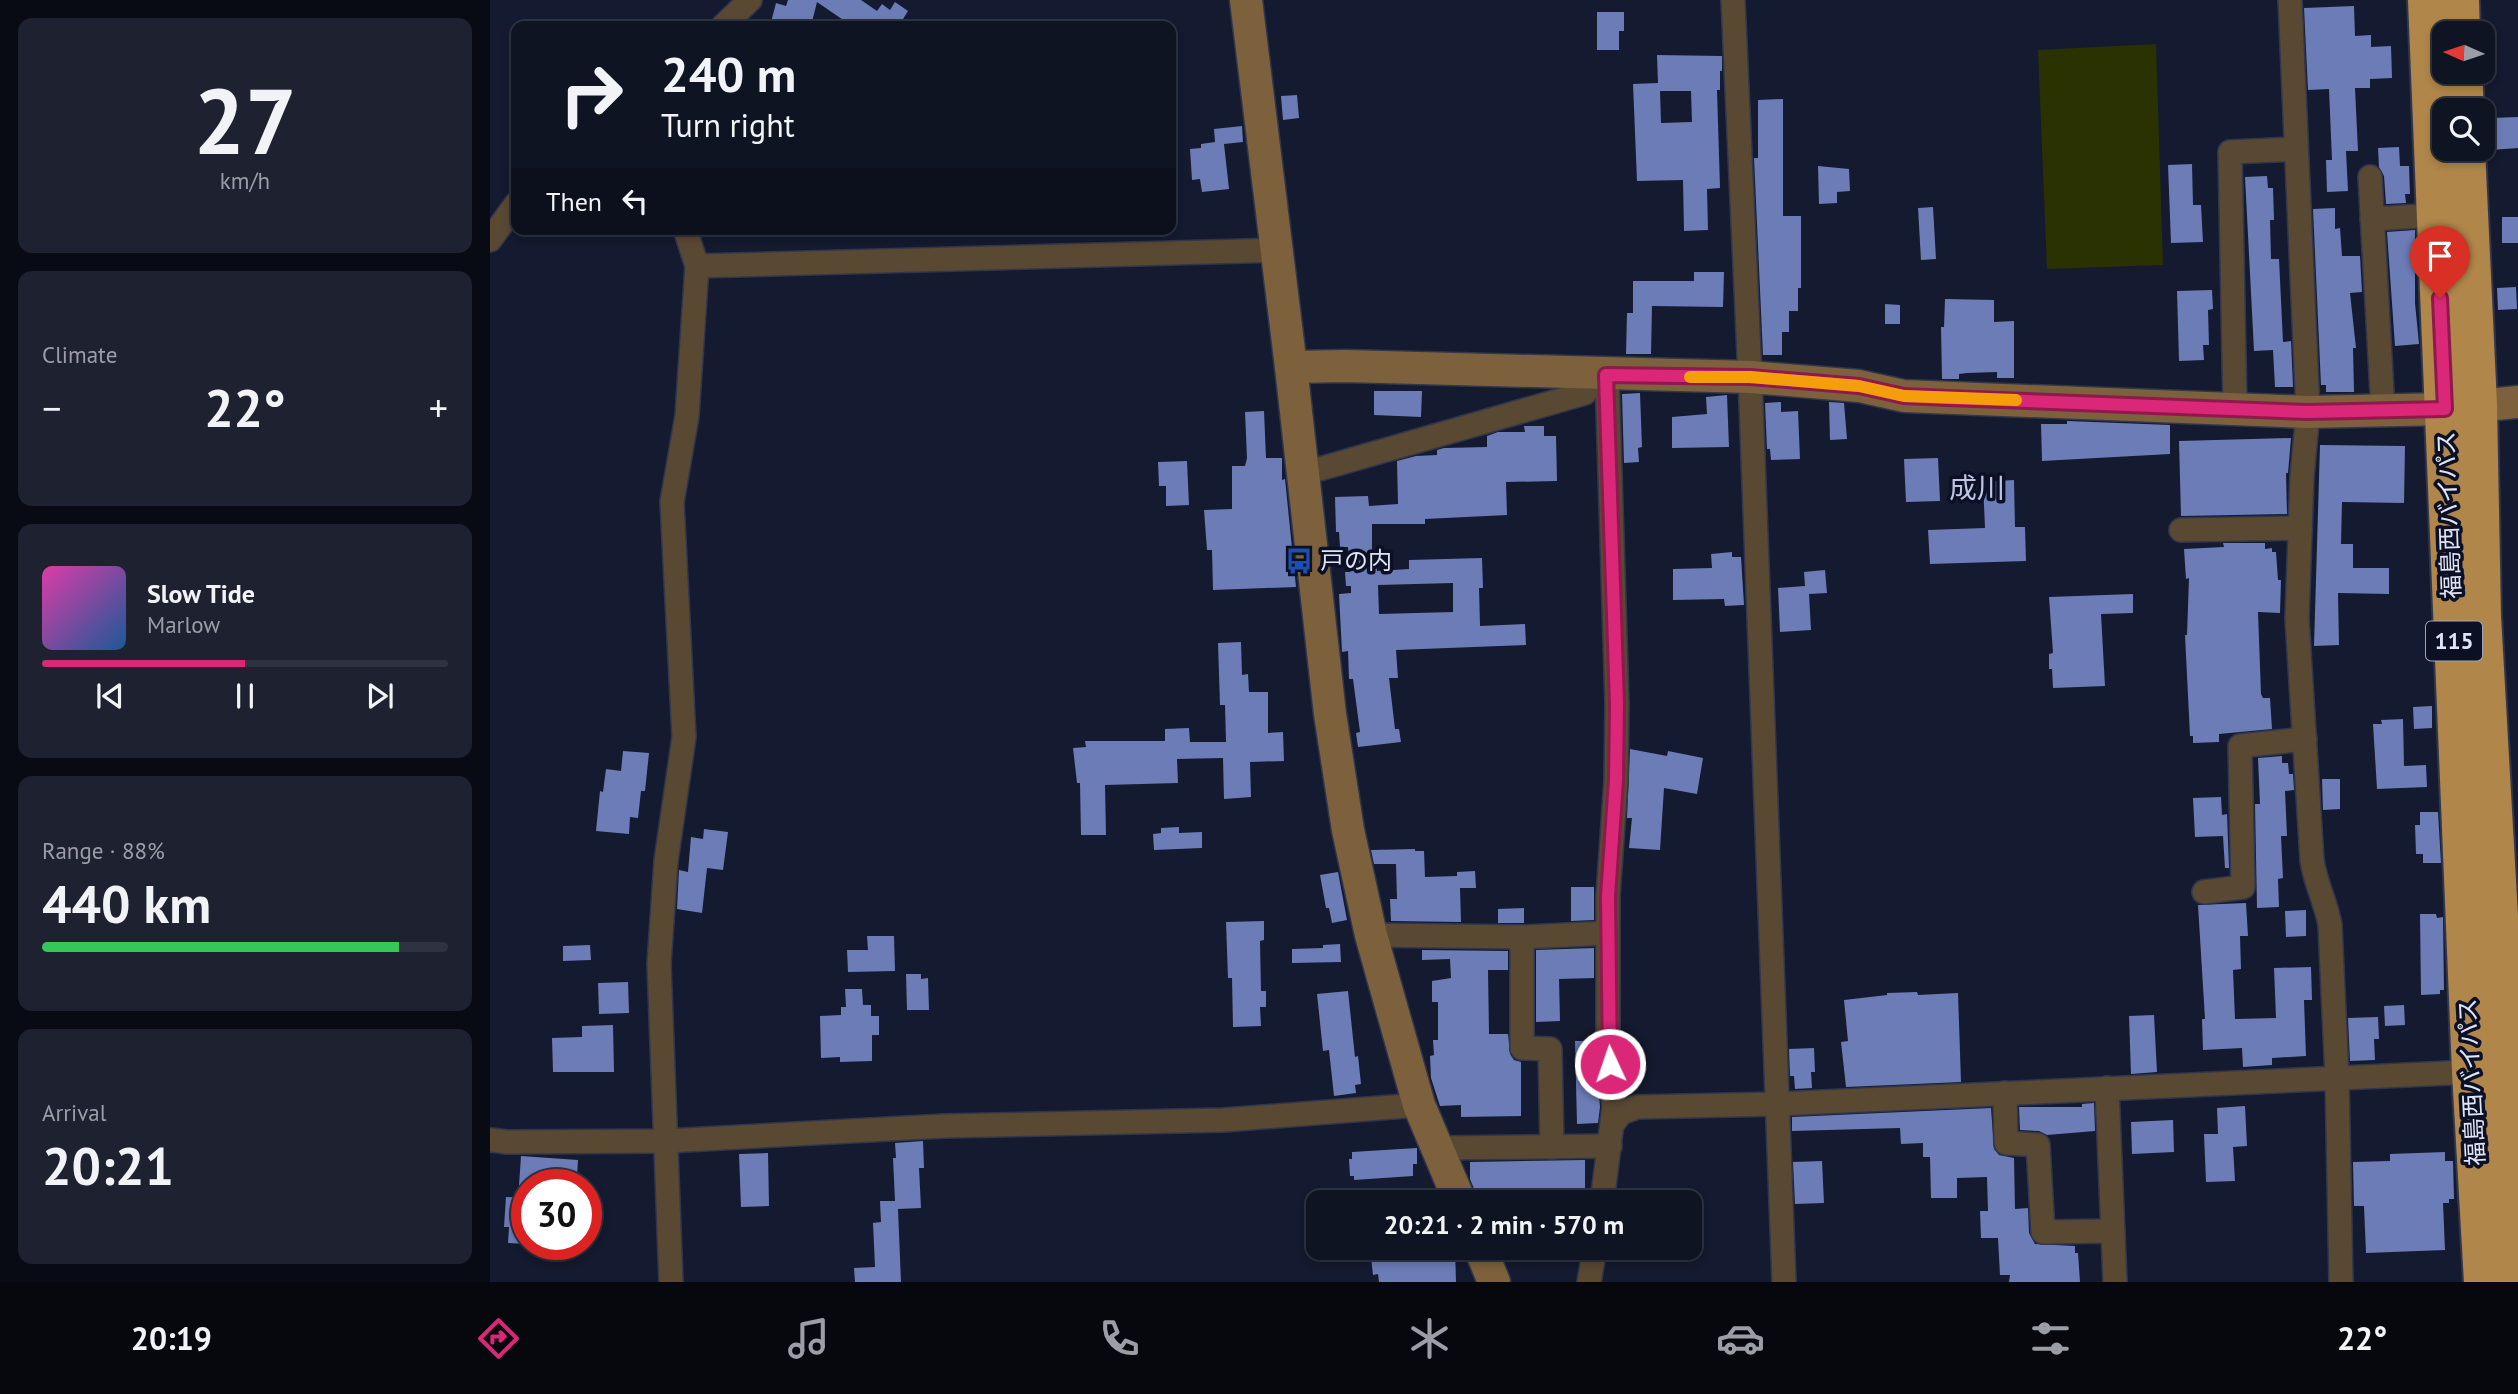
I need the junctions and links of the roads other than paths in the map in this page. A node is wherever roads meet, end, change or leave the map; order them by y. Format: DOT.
graph roads {
  1 [pos="751,0"];
  2 [pos="1246,0"];
  3 [pos="1733,0"];
  4 [pos="2290,0"];
  5 [pos="2427,0"];
  6 [pos="2460,0"];
  7 [pos="728,21"];
  8 [pos="2461,21"];
  9 [pos="2296,149"];
  10 [pos="2466,161"];
  11 [pos="2370,177"];
  12 [pos="511,211"];
  13 [pos="2437,215"];
  14 [pos="2372,219"];
  15 [pos="687,235"];
  16 [pos="490,240"];
  17 [pos="1277,250"];
  18 [pos="697,266"];
  19 [pos="1291,367"];
  20 [pos="1603,375"];
  21 [pos="1750,377"];
  22 [pos="2518,402"];
  23 [pos="2462,407"];
  24 [pos="2235,409"];
  25 [pos="2382,411"];
  26 [pos="2308,412"];
  27 [pos="1303,474"];
  28 [pos="2300,528"];
  29 [pos="2180,530"];
  30 [pos="2482,616"];
  31 [pos="2305,739"];
  32 [pos="2518,754"];
  33 [pos="2507,880"];
  34 [pos="2204,892"];
  35 [pos="2465,925"];
  36 [pos="1608,933"];
  37 [pos="1371,935"];
  38 [pos="1522,937"];
  39 [pos="2471,1072"];
  40 [pos="2337,1077"];
  41 [pos="2107,1088"];
  42 [pos="2006,1093"];
  43 [pos="1777,1104"];
  44 [pos="1419,1105"];
  45 [pos="2514,1113"];
  46 [pos="1611,1136"];
  47 [pos="490,1140"];
  48 [pos="666,1141"];
  49 [pos="1552,1147"];
  50 [pos="1438,1148"];
  51 [pos="1456,1190"];
  52 [pos="1604,1190"];
  53 [pos="2113,1231"];
  54 [pos="1485,1260"];
  55 [pos="1593,1260"];
  56 [pos="671,1282"];
  57 [pos="1494,1282"];
  58 [pos="1590,1282"];
  59 [pos="1784,1282"];
  60 [pos="2115,1282"];
  61 [pos="2341,1282"];
  62 [pos="2483,1282"];
  63 [pos="2515,1282"];
  1 -- 7 [label="street"];
  2 -- 17 [label="street"];
  3 -- 21 [label="street"];
  4 -- 9 [label="street"];
  5 -- 13 [label="highway, 福島西バイパス / 115"];
  6 -- 8 [label="highway"];
  9 -- 24 [label="street"];
  9 -- 26 [label="street"];
  10 -- 23 [label="highway, 福島西バイパス / 115"];
  11 -- 14 [label="street"];
  12 -- 16 [label="street"];
  13 -- 14 [label="street"];
  13 -- 23 [label="highway, 福島西バイパス / 115"];
  14 -- 25 [label="street"];
  15 -- 18 [label="street"];
  17 -- 18 [label="street"];
  17 -- 19 [label="street"];
  18 -- 48 [label="street"];
  19 -- 20 [label="street"];
  19 -- 27 [label="street"];
  20 -- 21 [label="street"];
  20 -- 27 [label="street"];
  20 -- 36 [label="street"];
  21 -- 24 [label="street"];
  21 -- 43 [label="street"];
  22 -- 23 [label="street"];
  23 -- 25 [label="street"];
  23 -- 30 [label="highway, 福島西バイパス / 115"];
  23 -- 35 [label="highway, 福島西バイパス / 115"];
  24 -- 26 [label="street"];
  25 -- 26 [label="street"];
  26 -- 28 [label="street"];
  27 -- 37 [label="street"];
  28 -- 29 [label="street"];
  28 -- 31 [label="street"];
  30 -- 32 [label="highway"];
  30 -- 33 [label="highway, 福島西バイパス / 115"];
  31 -- 34 [label="street"];
  31 -- 40 [label="street"];
  33 -- 35 [label="highway"];
  33 -- 45 [label="highway, 福島西バイパス / 115"];
  35 -- 39 [label="highway, 福島西バイパス / 115"];
  36 -- 38 [label="street"];
  36 -- 46 [label="street"];
  37 -- 38 [label="street"];
  37 -- 44 [label="street"];
  38 -- 49 [label="street"];
  39 -- 40 [label="street"];
  39 -- 45 [label="highway"];
  39 -- 62 [label="highway, 福島西バイパス / 115"];
  40 -- 41 [label="street"];
  40 -- 61 [label="street"];
  41 -- 42 [label="street"];
  41 -- 53 [label="street"];
  42 -- 43 [label="street"];
  42 -- 53 [label="street"];
  43 -- 46 [label="street"];
  43 -- 59 [label="street"];
  44 -- 48 [label="street"];
  44 -- 50 [label="street"];
  45 -- 63 [label="highway, 福島西バイパス / 115"];
  46 -- 49 [label="street"];
  46 -- 52 [label="street"];
  47 -- 48 [label="street"];
  48 -- 56 [label="street"];
  49 -- 50 [label="street"];
  50 -- 51 [label="street"];
  53 -- 60 [label="street"];
  54 -- 57 [label="street"];
  55 -- 58 [label="street"];
}
